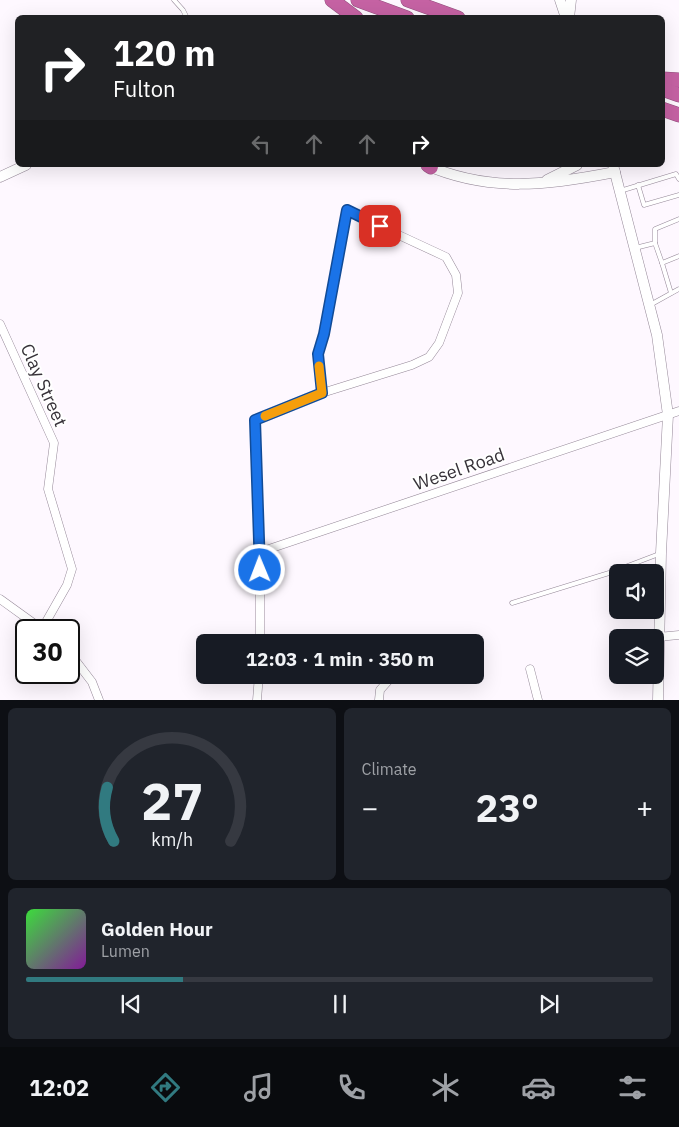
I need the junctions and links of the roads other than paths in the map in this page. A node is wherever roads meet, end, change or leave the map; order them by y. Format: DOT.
graph roads {
  1 [pos="174,0"];
  2 [pos="332,0"];
  3 [pos="358,0"];
  4 [pos="408,0"];
  5 [pos="560,0"];
  6 [pos="571,0"];
  7 [pos="186,15"];
  8 [pos="352,15"];
  9 [pos="399,15"];
  10 [pos="450,15"];
  11 [pos="567,15"];
  12 [pos="568,15"];
  13 [pos="665,80"];
  14 [pos="679,80"];
  15 [pos="665,90"];
  16 [pos="679,95"];
  17 [pos="665,110"];
  18 [pos="679,115"];
  19 [pos="22,167"];
  20 [pos="431,167"];
  21 [pos="573,167"];
  22 [pos="614,169"];
  23 [pos="0,177"];
  24 [pos="679,178"];
  25 [pos="535,184"];
  26 [pos="638,186"];
  27 [pos="620,191"];
  28 [pos="679,195"];
  29 [pos="679,219"];
  30 [pos="655,243"];
  31 [pos="635,248"];
  32 [pos="679,256"];
  33 [pos="662,263"];
  34 [pos="679,289"];
  35 [pos="671,293"];
  36 [pos="650,305"];
  37 [pos="0,324"];
  38 [pos="322,393"];
  39 [pos="679,411"];
  40 [pos="668,415"];
  41 [pos="260,552"];
  42 [pos="661,553"];
  43 [pos="0,600"];
  44 [pos="512,603"];
  45 [pos="27,619"];
  46 [pos="48,619"];
  47 [pos="658,629"];
  48 [pos="260,634"];
  49 [pos="679,635"];
  50 [pos="664,636"];
  51 [pos="80,666"];
  52 [pos="530,669"];
  53 [pos="258,684"];
  54 [pos="385,684"];
  55 [pos="658,684"];
  56 [pos="99,700"];
  57 [pos="257,700"];
  58 [pos="379,700"];
  59 [pos="538,700"];
  60 [pos="658,700"];
  1 -- 7 [label="lane"];
  2 -- 8 [label="highway"];
  3 -- 9 [label="highway"];
  4 -- 10 [label="highway"];
  5 -- 11 [label="street"];
  6 -- 12 [label="street"];
  13 -- 14 [label="highway"];
  15 -- 16 [label="highway"];
  17 -- 18 [label="highway"];
  19 -- 23 [label="street"];
  20 -- 25 [label="street"];
  21 -- 25 [label="street"];
  22 -- 25 [label="street"];
  22 -- 27 [label="street"];
  24 -- 26 [label="lane"];
  26 -- 27 [label="lane"];
  26 -- 28 [label="lane"];
  27 -- 31 [label="street"];
  29 -- 30 [label="lane"];
  30 -- 31 [label="lane"];
  30 -- 33 [label="lane"];
  31 -- 36 [label="street"];
  32 -- 33 [label="lane"];
  33 -- 35 [label="lane"];
  34 -- 35 [label="lane"];
  35 -- 36 [label="lane"];
  36 -- 40 [label="street"];
  37 -- 46 [label="street, Clay Street"];
  38 -- 38 [label="street"];
  38 -- 41 [label="street"];
  39 -- 40 [label="street, Wesel Road"];
  40 -- 41 [label="street, Wesel Road"];
  40 -- 42 [label="street"];
  41 -- 48 [label="street"];
  42 -- 44 [label="lane"];
  42 -- 47 [label="street"];
  43 -- 45 [label="street"];
  49 -- 50 [label="street"];
  51 -- 56 [label="street"];
  52 -- 59 [label="street"];
  53 -- 57 [label="street"];
  54 -- 58 [label="street"];
  55 -- 60 [label="street"];
}
